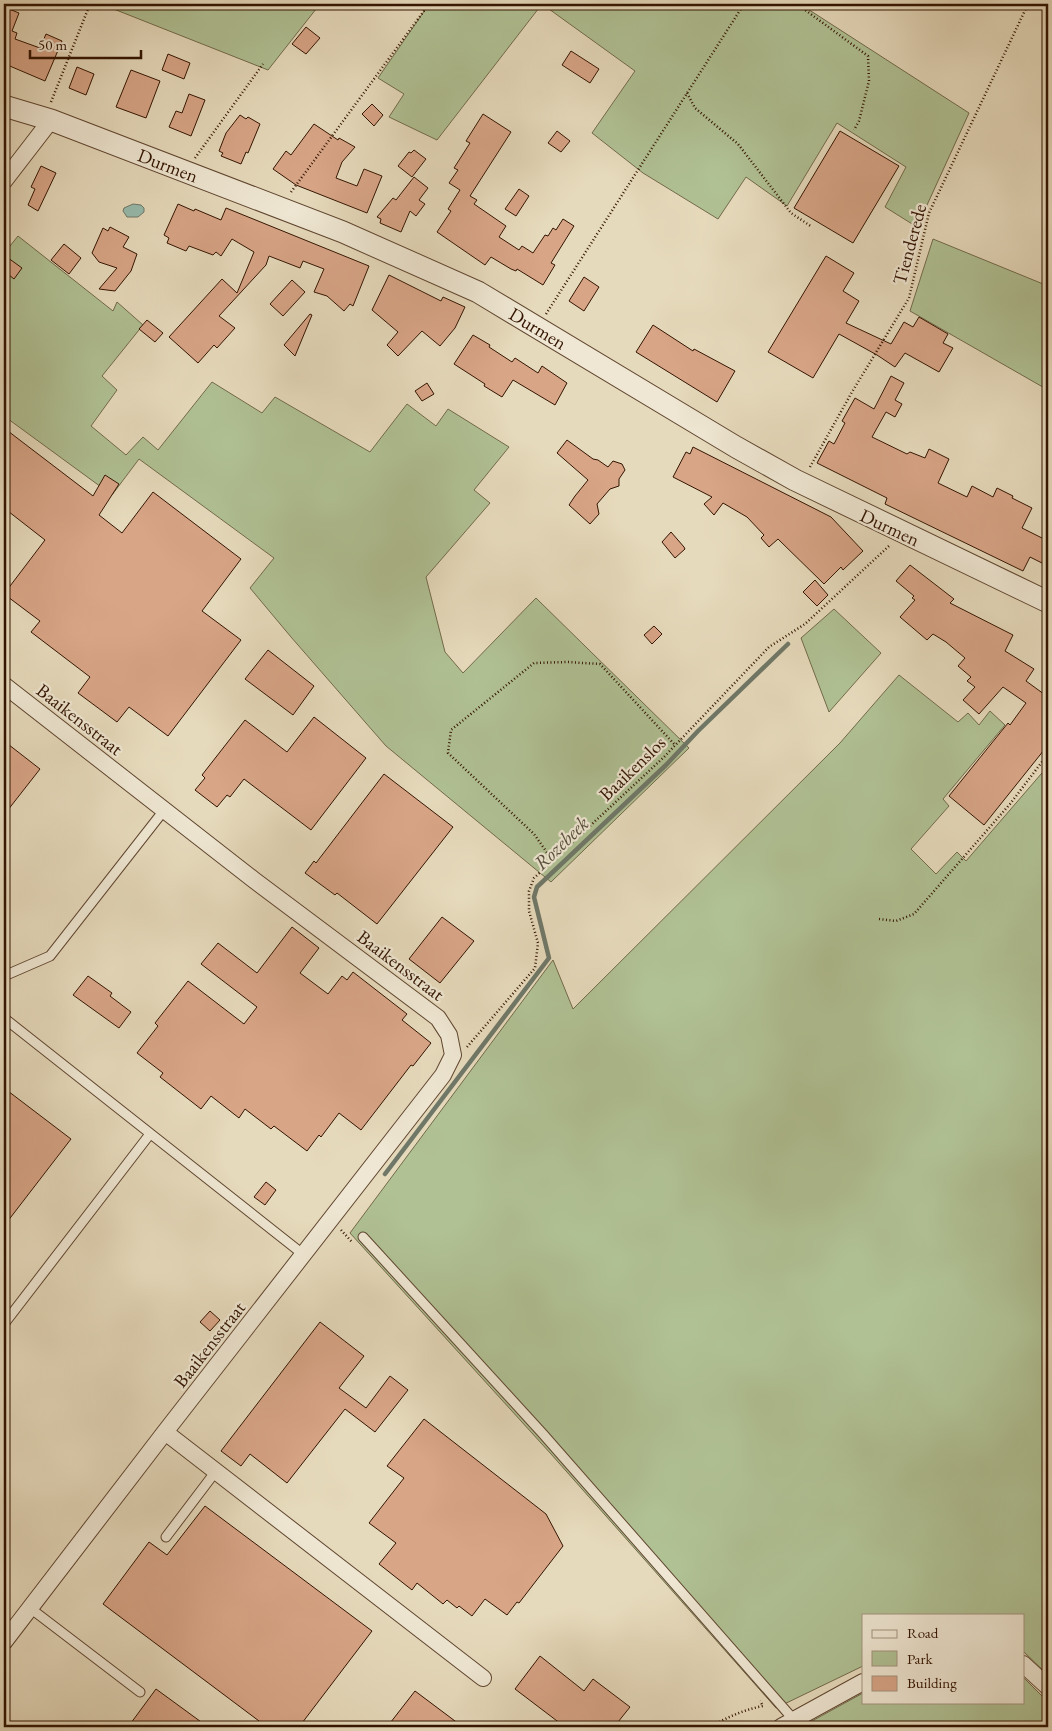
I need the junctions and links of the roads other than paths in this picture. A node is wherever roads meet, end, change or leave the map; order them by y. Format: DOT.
graph roads {
  1 [pos="4,106"];
  2 [pos="48,119"];
  3 [pos="4,181"];
  4 [pos="1048,602"];
  5 [pos="4,685"];
  6 [pos="165,809"];
  7 [pos="4,976"];
  8 [pos="4,1018"];
  9 [pos="150,1134"];
  10 [pos="363,1237"];
  11 [pos="304,1255"];
  12 [pos="4,1324"];
  13 [pos="165,1432"];
  14 [pos="216,1471"];
  15 [pos="166,1536"];
  16 [pos="30,1608"];
  17 [pos="4,1642"];
  18 [pos="1024,1665"];
  19 [pos="483,1678"];
  20 [pos="862,1683"];
  21 [pos="1048,1687"];
  22 [pos="140,1692"];
  23 [pos="787,1724"];
  1 -- 2 [label="street, Durmen"];
  2 -- 3 [label="street"];
  2 -- 4 [label="street, Durmen"];
  5 -- 6 [label="street, Baaikensstraat"];
  6 -- 7 [label="lane"];
  6 -- 11 [label="street, Baaikensstraat"];
  8 -- 9 [label="lane"];
  9 -- 11 [label="lane"];
  9 -- 12 [label="lane"];
  10 -- 23 [label="lane"];
  11 -- 13 [label="street, Baaikensstraat"];
  13 -- 14 [label="street"];
  13 -- 16 [label="street, Baaikensstraat"];
  14 -- 15 [label="lane"];
  14 -- 19 [label="street"];
  16 -- 17 [label="street, Baaikensstraat"];
  16 -- 22 [label="lane"];
  18 -- 21 [label="street"];
  20 -- 23 [label="street"];
}
